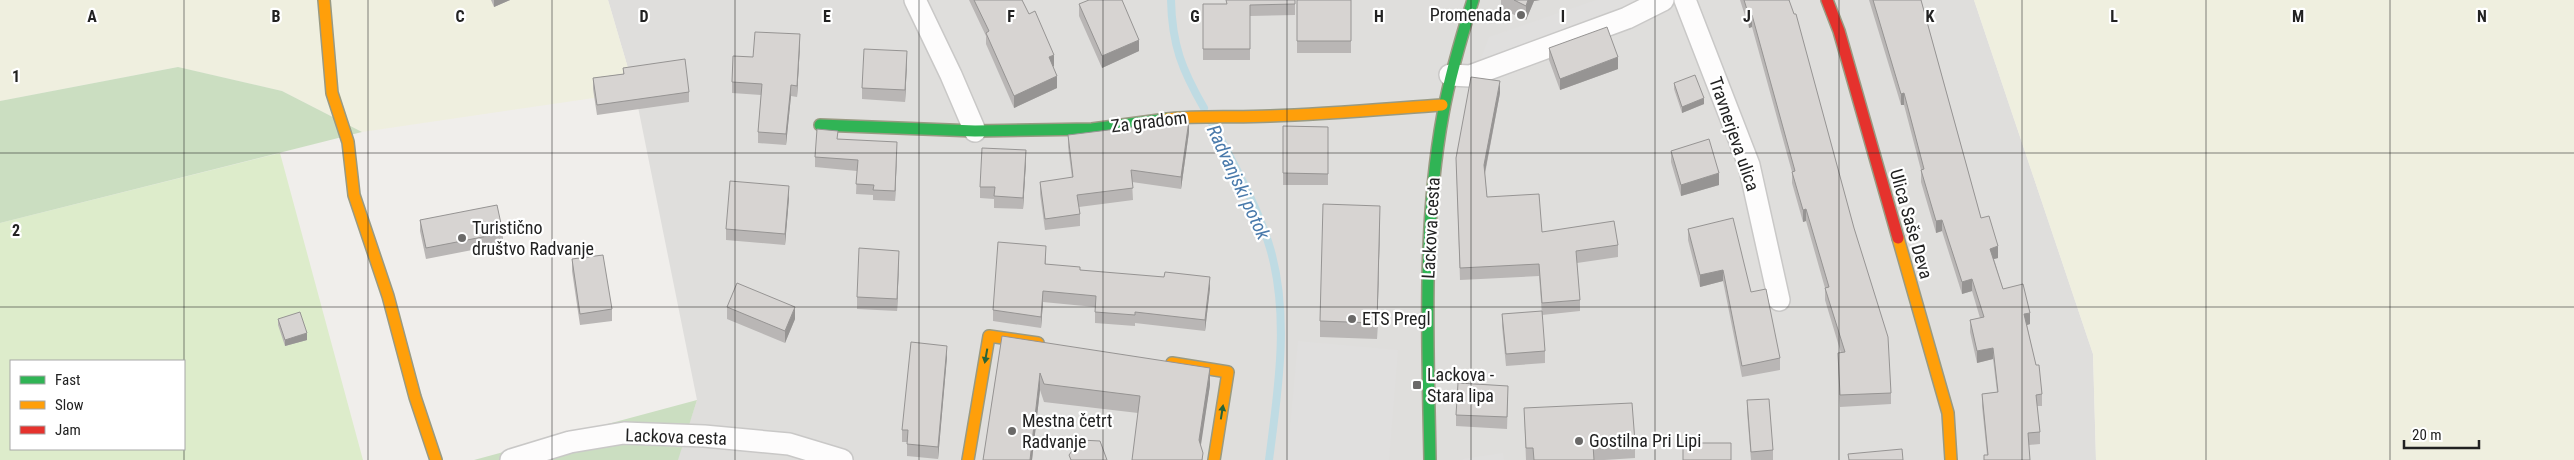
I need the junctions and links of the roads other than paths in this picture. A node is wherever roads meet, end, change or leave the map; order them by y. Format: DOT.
graph roads {
  1 [pos="324,0"];
  2 [pos="915,0"];
  3 [pos="1473,0"];
  4 [pos="1663,0"];
  5 [pos="1685,0"];
  6 [pos="1827,0"];
  7 [pos="1450,75"];
  8 [pos="1442,105"];
  9 [pos="820,125"];
  10 [pos="975,131"];
  11 [pos="1779,300"];
  12 [pos="1046,344"];
  13 [pos="1161,362"];
  14 [pos="436,460"];
  15 [pos="511,460"];
  16 [pos="842,460"];
  17 [pos="968,460"];
  18 [pos="1214,460"];
  19 [pos="1430,460"];
  20 [pos="1951,460"];
  1 -- 14 [label="street"];
  2 -- 10 [label="street"];
  3 -- 7 [label="street, Lackova cesta"];
  4 -- 7 [label="street"];
  5 -- 11 [label="street, Travnerjeva ulica"];
  6 -- 20 [label="street, Ulica Saše Deva"];
  7 -- 8 [label="street, Lackova cesta"];
  8 -- 10 [label="street, Za gradom"];
  8 -- 19 [label="street, Lackova cesta"];
  9 -- 10 [label="street, Za gradom"];
  12 -- 17 [label="street, one-way"];
  18 -- 13 [label="street, one-way"];
  15 -- 16 [label="street, Lackova cesta"];
}
